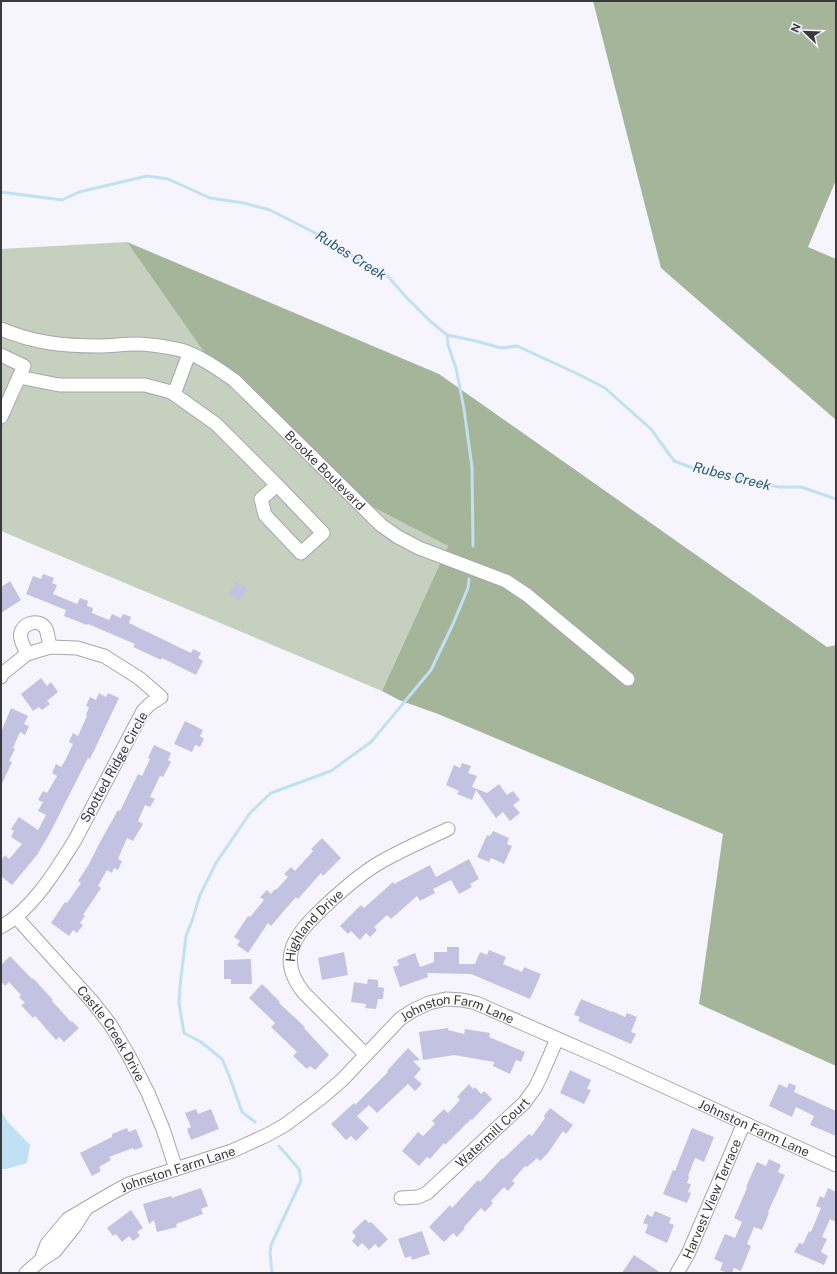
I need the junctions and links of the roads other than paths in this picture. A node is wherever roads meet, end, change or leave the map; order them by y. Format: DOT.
graph roads {
  1 [pos="1,329"];
  2 [pos="189,354"];
  3 [pos="1,355"];
  4 [pos="19,377"];
  5 [pos="174,394"];
  6 [pos="1,417"];
  7 [pos="278,485"];
  8 [pos="50,648"];
  9 [pos="27,654"];
  10 [pos="1,677"];
  11 [pos="628,679"];
  12 [pos="448,829"];
  13 [pos="16,917"];
  14 [pos="1,927"];
  15 [pos="557,1038"];
  16 [pos="366,1055"];
  17 [pos="744,1123"];
  18 [pos="836,1165"];
  19 [pos="176,1169"];
  20 [pos="401,1198"];
  21 [pos="26,1273"];
  22 [pos="677,1273"];
  1 -- 2 [label="street, Brooke Boulevard"];
  2 -- 5 [label="street"];
  2 -- 11 [label="street, Brooke Boulevard"];
  3 -- 4 [label="street"];
  4 -- 5 [label="street"];
  4 -- 6 [label="street"];
  5 -- 7 [label="street"];
  7 -- 7 [label="street"];
  8 -- 9 [label="street, Spotted Ridge Circle"];
  8 -- 9 [label="street"];
  8 -- 13 [label="street, Spotted Ridge Circle"];
  9 -- 10 [label="street, Spotted Ridge Circle"];
  12 -- 16 [label="street, Highland Drive"];
  13 -- 14 [label="street, Spotted Ridge Circle"];
  13 -- 19 [label="street, Castle Creek Drive"];
  15 -- 16 [label="street, Johnston Farm Lane"];
  15 -- 17 [label="street, Johnston Farm Lane"];
  15 -- 20 [label="street, Watermill Court"];
  16 -- 19 [label="street, Johnston Farm Lane"];
  17 -- 18 [label="street, Johnston Farm Lane"];
  17 -- 22 [label="street, Harvest View Terrace"];
  19 -- 21 [label="street, Johnston Farm Lane"];
}
